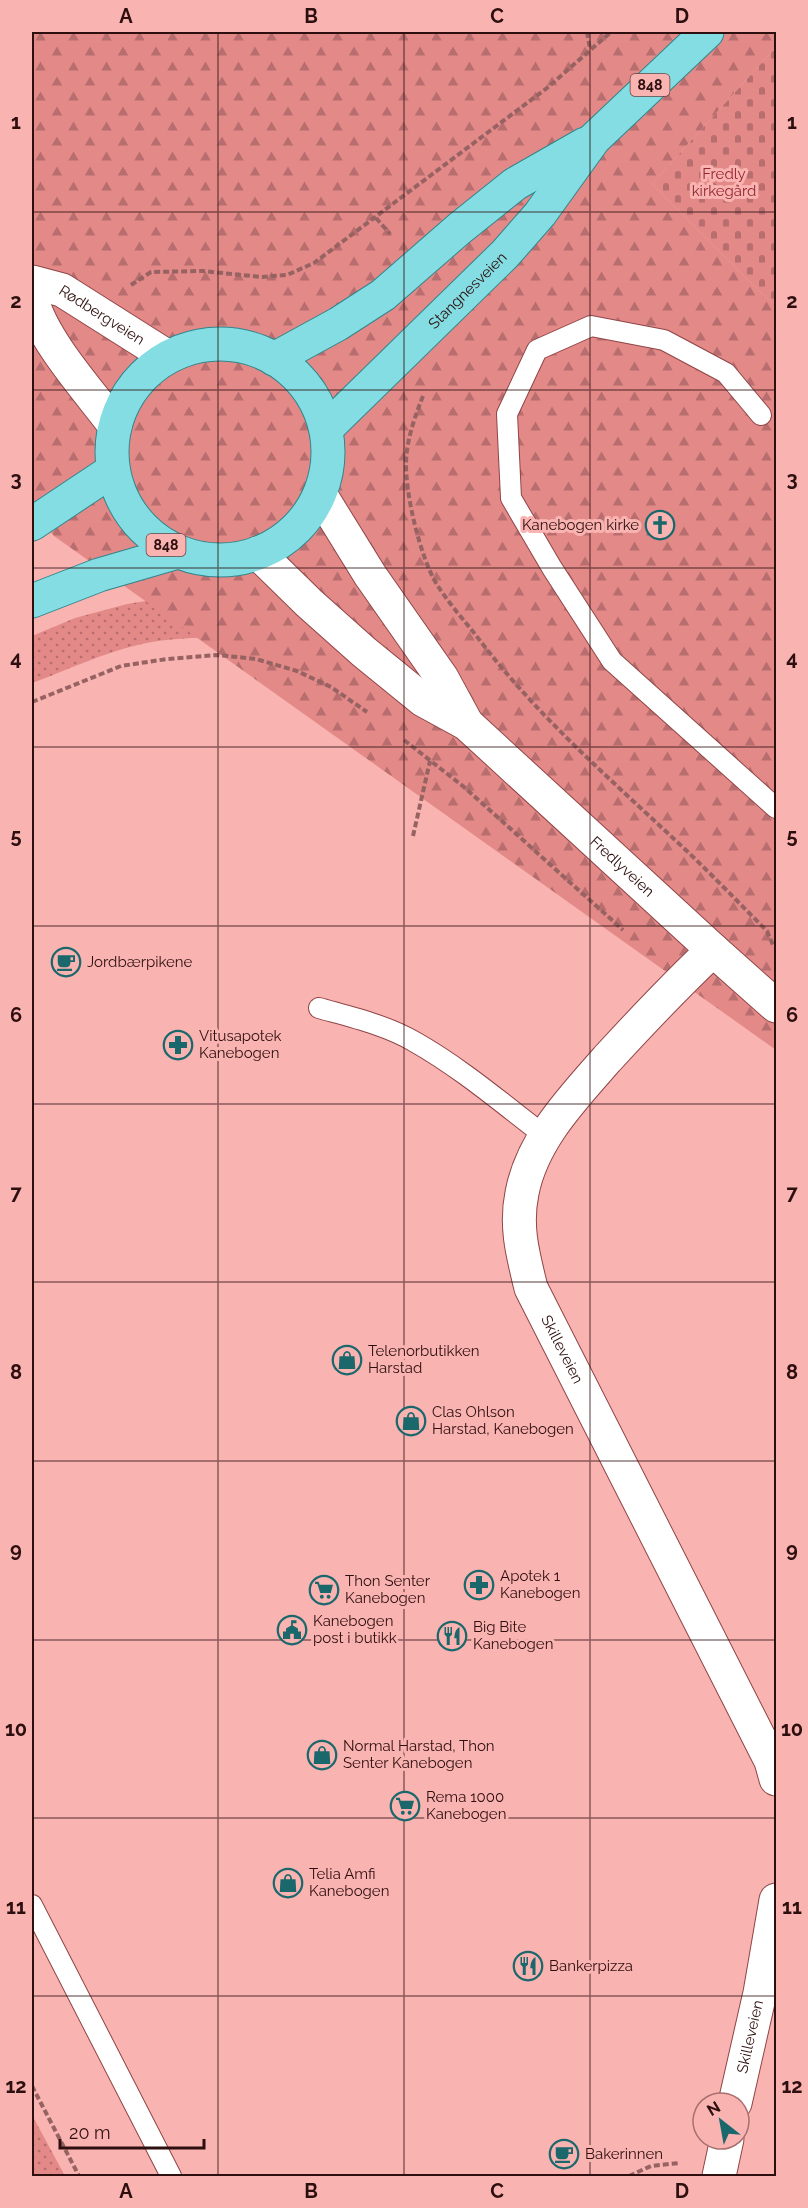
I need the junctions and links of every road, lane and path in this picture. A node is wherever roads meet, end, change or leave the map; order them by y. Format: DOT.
graph roads {
  1 [pos="586,32"];
  2 [pos="611,32"];
  3 [pos="707,32"];
  4 [pos="590,50"];
  5 [pos="594,139"];
  6 [pos="32,282"];
  7 [pos="125,289"];
  8 [pos="32,299"];
  9 [pos="168,357"];
  10 [pos="274,359"];
  11 [pos="426,389"];
  12 [pos="760,415"];
  13 [pos="115,426"];
  14 [pos="326,429"];
  15 [pos="113,470"];
  16 [pos="320,494"];
  17 [pos="32,524"];
  18 [pos="178,552"];
  19 [pos="258,554"];
  20 [pos="32,602"];
  21 [pos="32,702"];
  22 [pos="368,713"];
  23 [pos="467,724"];
  24 [pos="403,740"];
  25 [pos="430,761"];
  26 [pos="777,808"];
  27 [pos="413,836"];
  28 [pos="623,930"];
  29 [pos="712,950"];
  30 [pos="774,954"];
  31 [pos="777,1006"];
  32 [pos="320,1008"];
  33 [pos="545,1136"];
  34 [pos="777,1779"];
  35 [pos="777,1900"];
  36 [pos="32,1905"];
  37 [pos="32,2086"];
  38 [pos="738,2091"];
  39 [pos="724,2151"];
  40 [pos="683,2162"];
  41 [pos="79,2176"];
  42 [pos="171,2176"];
  43 [pos="629,2176"];
  44 [pos="719,2176"];
  1 -- 4 [label="path"];
  2 -- 4 [label="path"];
  3 -- 5 [label="main road, Stangnesveien / 848"];
  4 -- 7 [label="path"];
  5 -- 10 [label="main road, Stangnesveien / 848"];
  5 -- 14 [label="main road, Stangnesveien / 848"];
  6 -- 9 [label="street, Rødbergveien"];
  8 -- 13 [label="street, Rødbergveien"];
  9 -- 10 [label="main road, 848"];
  9 -- 13 [label="main road, 848"];
  10 -- 14 [label="main road, 848"];
  11 -- 30 [label="path"];
  12 -- 26 [label="lane"];
  13 -- 15 [label="main road, 848"];
  14 -- 16 [label="main road, 848"];
  15 -- 17 [label="main road"];
  15 -- 18 [label="main road, 848"];
  16 -- 19 [label="main road, 848"];
  16 -- 23 [label="street, Fredlyveien"];
  18 -- 19 [label="main road, 848"];
  18 -- 20 [label="main road, 848"];
  19 -- 23 [label="street, Fredlyveien"];
  21 -- 22 [label="path"];
  23 -- 29 [label="street, Fredlyveien"];
  24 -- 25 [label="path"];
  25 -- 27 [label="path"];
  25 -- 28 [label="path"];
  29 -- 31 [label="street, Fredlyveien"];
  29 -- 33 [label="street, Skilleveien"];
  32 -- 33 [label="lane"];
  33 -- 34 [label="street, Skilleveien"];
  35 -- 38 [label="street, Skilleveien"];
  36 -- 42 [label="lane"];
  37 -- 41 [label="path"];
  39 -- 44 [label="street"];
  40 -- 43 [label="path"];
}
